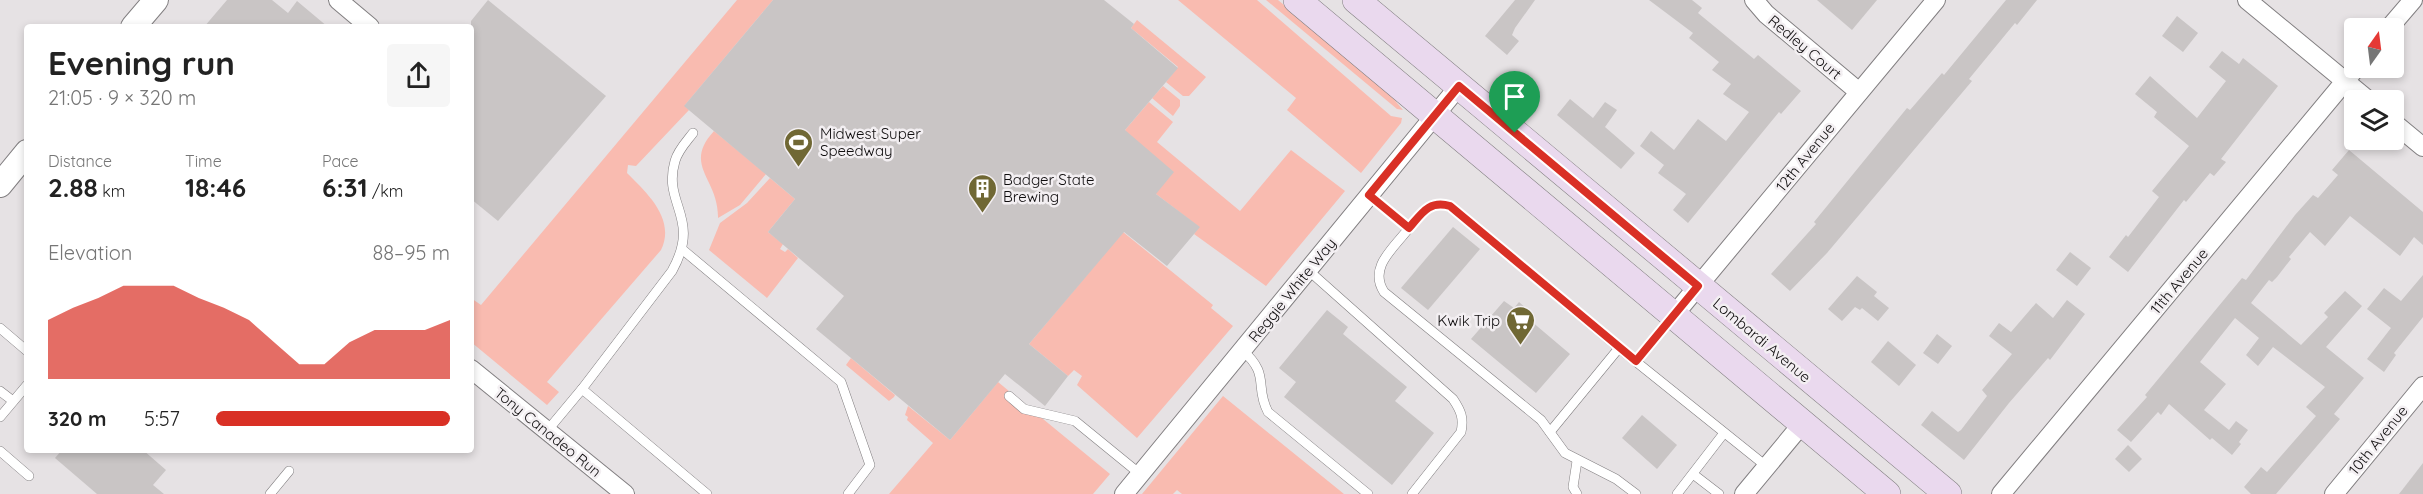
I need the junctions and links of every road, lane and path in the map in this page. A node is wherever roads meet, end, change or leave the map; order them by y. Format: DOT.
graph roads {
  1 [pos="156,0"];
  2 [pos="1297,0"];
  3 [pos="1356,0"];
  4 [pos="1754,0"];
  5 [pos="1936,0"];
  6 [pos="2247,0"];
  7 [pos="2413,0"];
  8 [pos="346,2"];
  9 [pos="2398,18"];
  10 [pos="136,24"];
  11 [pos="367,24"];
  12 [pos="2344,69"];
  13 [pos="2348,78"];
  14 [pos="1459,86"];
  15 [pos="1859,92"];
  16 [pos="1435,116"];
  17 [pos="2404,131"];
  18 [pos="693,133"];
  19 [pos="2423,147"];
  20 [pos="24,156"];
  21 [pos="0,184"];
  22 [pos="1369,195"];
  23 [pos="1409,228"];
  24 [pos="682,250"];
  25 [pos="1308,270"];
  26 [pos="1698,286"];
  27 [pos="1674,315"];
  28 [pos="0,328"];
  29 [pos="24,348"];
  30 [pos="1619,348"];
  31 [pos="1242,350"];
  32 [pos="1636,361"];
  33 [pos="474,371"];
  34 [pos="2423,386"];
  35 [pos="24,388"];
  36 [pos="582,388"];
  37 [pos="0,391"];
  38 [pos="1009,396"];
  39 [pos="13,401"];
  40 [pos="0,417"];
  41 [pos="1802,424"];
  42 [pos="547,431"];
  43 [pos="1550,432"];
  44 [pos="1872,432"];
  45 [pos="1724,433"];
  46 [pos="0,452"];
  47 [pos="1577,462"];
  48 [pos="1766,466"];
  49 [pos="289,471"];
  50 [pos="1140,474"];
  51 [pos="1693,474"];
  52 [pos="29,476"];
  53 [pos="270,494"];
  54 [pos="625,494"];
  55 [pos="707,494"];
  56 [pos="848,494"];
  57 [pos="1124,494"];
  58 [pos="1368,494"];
  59 [pos="1412,494"];
  60 [pos="1577,494"];
  61 [pos="1636,494"];
  62 [pos="1677,494"];
  63 [pos="1719,494"];
  64 [pos="1744,494"];
  65 [pos="1887,494"];
  66 [pos="1948,494"];
  67 [pos="2001,494"];
  68 [pos="2334,494"];
  1 -- 10 [label="street"];
  2 -- 16 [label="main road"];
  3 -- 14 [label="main road, Lombardi Avenue"];
  4 -- 15 [label="street, Redley Court"];
  5 -- 15 [label="street, 12th Avenue"];
  6 -- 12 [label="street"];
  7 -- 9 [label="street"];
  8 -- 11 [label="street"];
  13 -- 67 [label="street, 11th Avenue"];
  14 -- 16 [label="street, Reggie White Way"];
  14 -- 26 [label="main road, Lombardi Avenue"];
  15 -- 26 [label="street, 12th Avenue"];
  16 -- 22 [label="street, Reggie White Way"];
  16 -- 27 [label="main road"];
  17 -- 19 [label="street"];
  18 -- 24 [label="lane"];
  20 -- 21 [label="street"];
  22 -- 23 [label="lane"];
  22 -- 25 [label="street, Reggie White Way"];
  23 -- 30 [label="lane"];
  23 -- 43 [label="lane"];
  24 -- 36 [label="lane"];
  24 -- 56 [label="lane"];
  25 -- 31 [label="street, Reggie White Way"];
  25 -- 59 [label="lane"];
  26 -- 27 [label="street, 12th Avenue"];
  26 -- 44 [label="main road, Lombardi Avenue"];
  27 -- 32 [label="lane"];
  27 -- 41 [label="main road"];
  28 -- 29 [label="lane"];
  30 -- 32 [label="lane"];
  30 -- 43 [label="lane"];
  31 -- 50 [label="street, Reggie White Way"];
  31 -- 58 [label="lane"];
  32 -- 45 [label="lane"];
  33 -- 42 [label="street, Tony Canadeo Run"];
  34 -- 68 [label="street, 10th Avenue"];
  35 -- 39 [label="lane"];
  36 -- 42 [label="lane"];
  36 -- 55 [label="lane"];
  37 -- 39 [label="lane"];
  38 -- 50 [label="lane"];
  39 -- 40 [label="lane"];
  41 -- 44 [label="main road"];
  41 -- 48 [label="street"];
  41 -- 65 [label="main road"];
  42 -- 54 [label="street, Tony Canadeo Run"];
  43 -- 47 [label="lane"];
  44 -- 66 [label="main road, Lombardi Avenue"];
  45 -- 48 [label="lane"];
  45 -- 51 [label="lane"];
  46 -- 52 [label="lane"];
  47 -- 60 [label="lane"];
  47 -- 61 [label="lane"];
  48 -- 64 [label="street"];
  49 -- 53 [label="lane"];
  50 -- 57 [label="street, Reggie White Way"];
  51 -- 62 [label="lane"];
  51 -- 63 [label="lane"];
}
